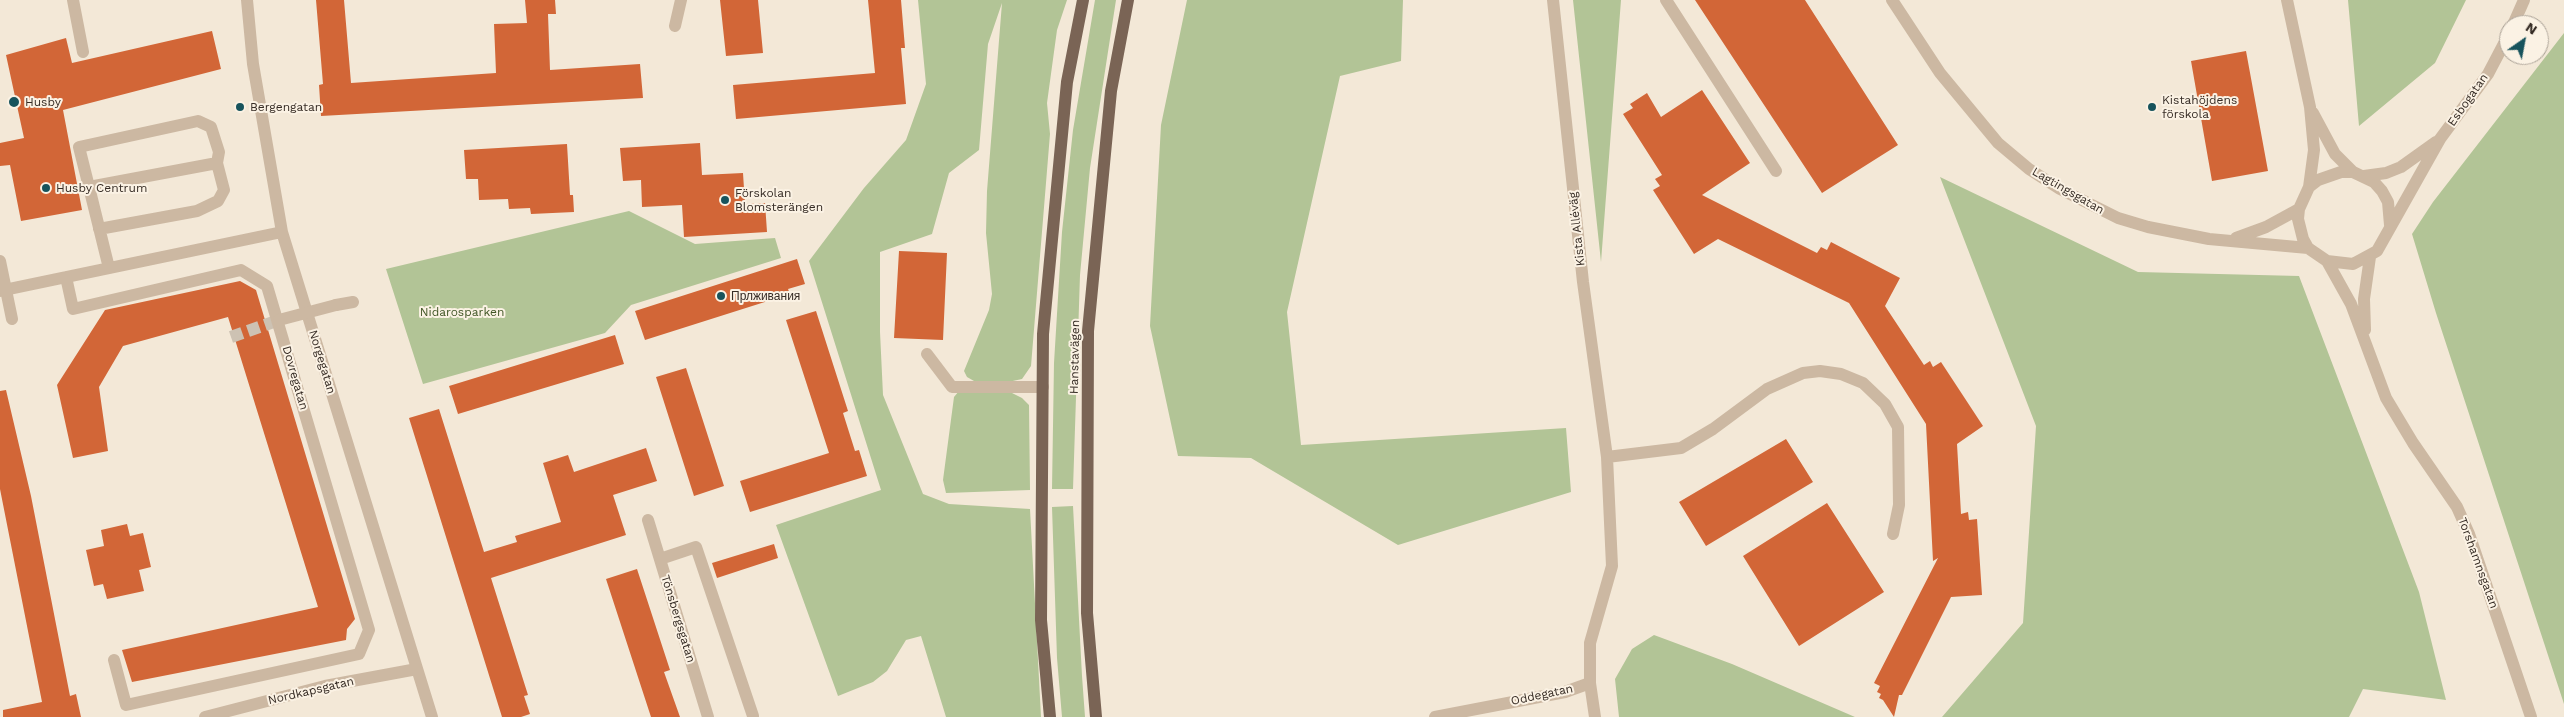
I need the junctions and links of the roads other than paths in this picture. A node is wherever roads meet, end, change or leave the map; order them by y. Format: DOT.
graph roads {
  1 [pos="73,0"];
  2 [pos="247,0"];
  3 [pos="681,0"];
  4 [pos="1083,0"];
  5 [pos="1128,0"];
  6 [pos="1552,0"];
  7 [pos="1666,0"];
  8 [pos="1892,0"];
  9 [pos="2287,0"];
  10 [pos="2524,0"];
  11 [pos="2517,15"];
  12 [pos="675,26"];
  13 [pos="83,52"];
  14 [pos="2499,53"];
  15 [pos="2310,106"];
  16 [pos="2440,139"];
  17 [pos="217,163"];
  18 [pos="1776,171"];
  19 [pos="2358,174"];
  20 [pos="88,187"];
  21 [pos="2309,188"];
  22 [pos="2299,209"];
  23 [pos="2390,225"];
  24 [pos="99,229"];
  25 [pos="282,232"];
  26 [pos="2231,240"];
  27 [pos="2308,248"];
  28 [pos="2370,257"];
  29 [pos="0,261"];
  30 [pos="2327,261"];
  31 [pos="110,268"];
  32 [pos="66,277"];
  33 [pos="0,291"];
  34 [pos="353,302"];
  35 [pos="12,319"];
  36 [pos="279,320"];
  37 [pos="2366,338"];
  38 [pos="927,354"];
  39 [pos="1043,387"];
  40 [pos="1607,457"];
  41 [pos="648,520"];
  42 [pos="1893,534"];
  43 [pos="660,559"];
  44 [pos="114,660"];
  45 [pos="318,664"];
  46 [pos="417,669"];
  47 [pos="1590,683"];
  48 [pos="325,686"];
  49 [pos="753,716"];
  50 [pos="205,717"];
  51 [pos="432,717"];
  52 [pos="708,717"];
  53 [pos="1050,717"];
  54 [pos="1096,717"];
  55 [pos="1435,717"];
  56 [pos="1595,717"];
  57 [pos="2531,717"];
  1 -- 13 [label="street"];
  2 -- 25 [label="street, Norgegatan"];
  3 -- 12 [label="street"];
  4 -- 39 [label="main road"];
  5 -- 54 [label="main road, Hanstavägen"];
  6 -- 40 [label="street, Kista Alléväg"];
  7 -- 18 [label="street"];
  8 -- 26 [label="street, Lagtingsgatan"];
  9 -- 15 [label="street"];
  10 -- 11 [label="street"];
  14 -- 16 [label="street, Esbogatan"];
  15 -- 19 [label="street"];
  15 -- 21 [label="street"];
  16 -- 19 [label="street, Esbogatan"];
  16 -- 23 [label="street, Esbogatan"];
  17 -- 20 [label="street"];
  17 -- 20 [label="street"];
  17 -- 24 [label="street"];
  19 -- 21 [label="street"];
  19 -- 23 [label="street"];
  20 -- 24 [label="street"];
  21 -- 22 [label="street"];
  22 -- 26 [label="street, Lagtingsgatan"];
  22 -- 27 [label="street"];
  23 -- 28 [label="street"];
  24 -- 31 [label="street"];
  25 -- 31 [label="street"];
  25 -- 46 [label="street, Norgegatan"];
  26 -- 27 [label="street, Lagtingsgatan"];
  27 -- 30 [label="street"];
  28 -- 30 [label="street"];
  28 -- 37 [label="street, Torshamnsgatan"];
  29 -- 35 [label="street, bridge"];
  30 -- 37 [label="street, Torshamnsgatan"];
  31 -- 32 [label="street"];
  32 -- 33 [label="street"];
  32 -- 45 [label="street, Dovregatan"];
  34 -- 36 [label="street, bridge"];
  37 -- 57 [label="street, Torshamnsgatan"];
  38 -- 39 [label="street"];
  39 -- 53 [label="main road"];
  40 -- 42 [label="street"];
  40 -- 47 [label="street, Kista Alléväg"];
  41 -- 43 [label="street, Tönsbergsgatan"];
  43 -- 49 [label="street"];
  43 -- 52 [label="street, Tönsbergsgatan"];
  44 -- 45 [label="street, Dovregatan"];
  45 -- 48 [label="street"];
  46 -- 48 [label="street, Nordkapsgatan"];
  46 -- 51 [label="street, Norgegatan"];
  47 -- 55 [label="street, Oddegatan"];
  47 -- 56 [label="street, Kista Alléväg"];
  48 -- 50 [label="street, Nordkapsgatan"];
}
